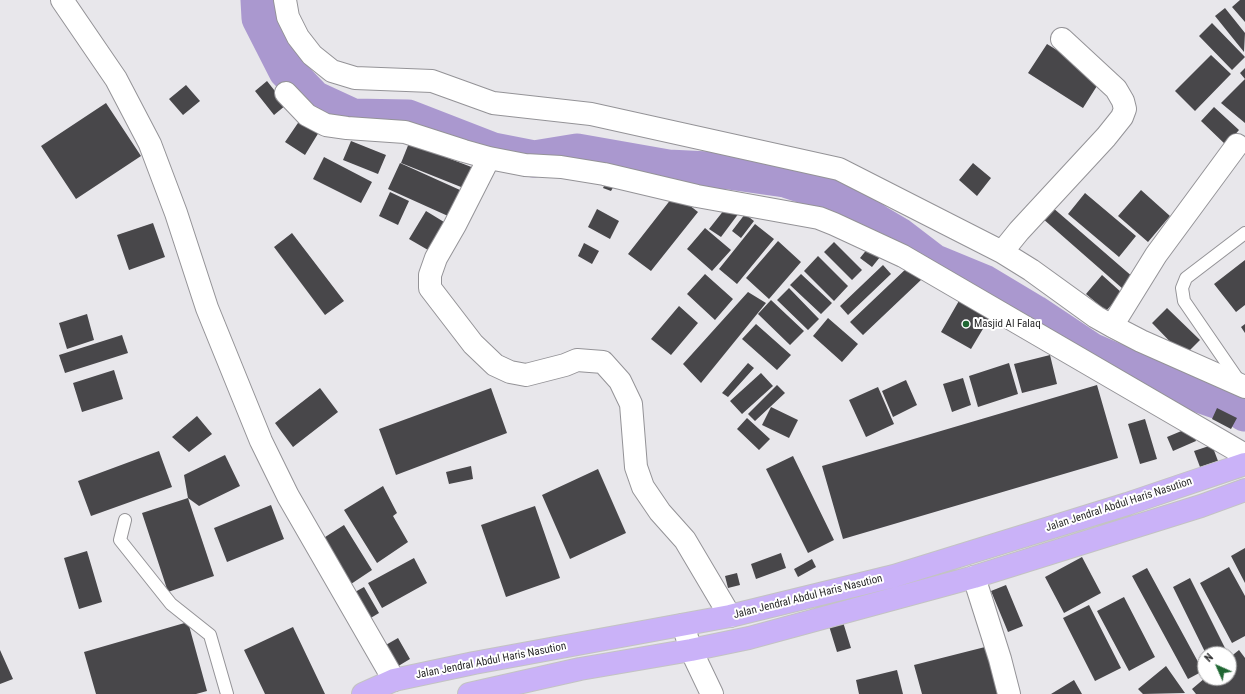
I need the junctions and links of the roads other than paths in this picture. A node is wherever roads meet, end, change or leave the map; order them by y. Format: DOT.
graph roads {
  1 [pos="62,0"];
  2 [pos="285,0"];
  3 [pos="1062,39"];
  4 [pos="286,93"];
  5 [pos="1237,146"];
  6 [pos="489,158"];
  7 [pos="1245,233"];
  8 [pos="1002,252"];
  9 [pos="1112,326"];
  10 [pos="1243,386"];
  11 [pos="1245,455"];
  12 [pos="1245,464"];
  13 [pos="1194,481"];
  14 [pos="1245,490"];
  15 [pos="1201,506"];
  16 [pos="125,520"];
  17 [pos="974,577"];
  18 [pos="730,616"];
  19 [pos="683,625"];
  20 [pos="691,650"];
  21 [pos="394,680"];
  22 [pos="227,694"];
  23 [pos="363,694"];
  24 [pos="469,694"];
  25 [pos="712,694"];
  26 [pos="1009,694"];
  1 -- 21 [label="street"];
  2 -- 8 [label="street"];
  3 -- 8 [label="street"];
  4 -- 6 [label="street"];
  5 -- 9 [label="street"];
  6 -- 11 [label="street"];
  6 -- 18 [label="street"];
  7 -- 10 [label="lane"];
  8 -- 9 [label="street"];
  9 -- 10 [label="street"];
  12 -- 13 [label="highway, Jalan Jendral Abdul Haris Nasution"];
  13 -- 15 [label="highway"];
  13 -- 18 [label="highway, Jalan Jendral Abdul Haris Nasution"];
  14 -- 15 [label="highway, Jalan Jendral Abdul Haris Nasution"];
  15 -- 17 [label="highway, Jalan Jendral Abdul Haris Nasution"];
  16 -- 22 [label="lane"];
  17 -- 20 [label="highway, Jalan Jendral Abdul Haris Nasution"];
  17 -- 26 [label="street"];
  18 -- 19 [label="highway, Jalan Jendral Abdul Haris Nasution"];
  19 -- 20 [label="street"];
  19 -- 21 [label="highway, Jalan Jendral Abdul Haris Nasution"];
  20 -- 24 [label="highway, Jalan Jendral Abdul Haris Nasution"];
  20 -- 25 [label="street"];
  21 -- 23 [label="highway, Jalan Jendral Abdul Haris Nasution"];
}
